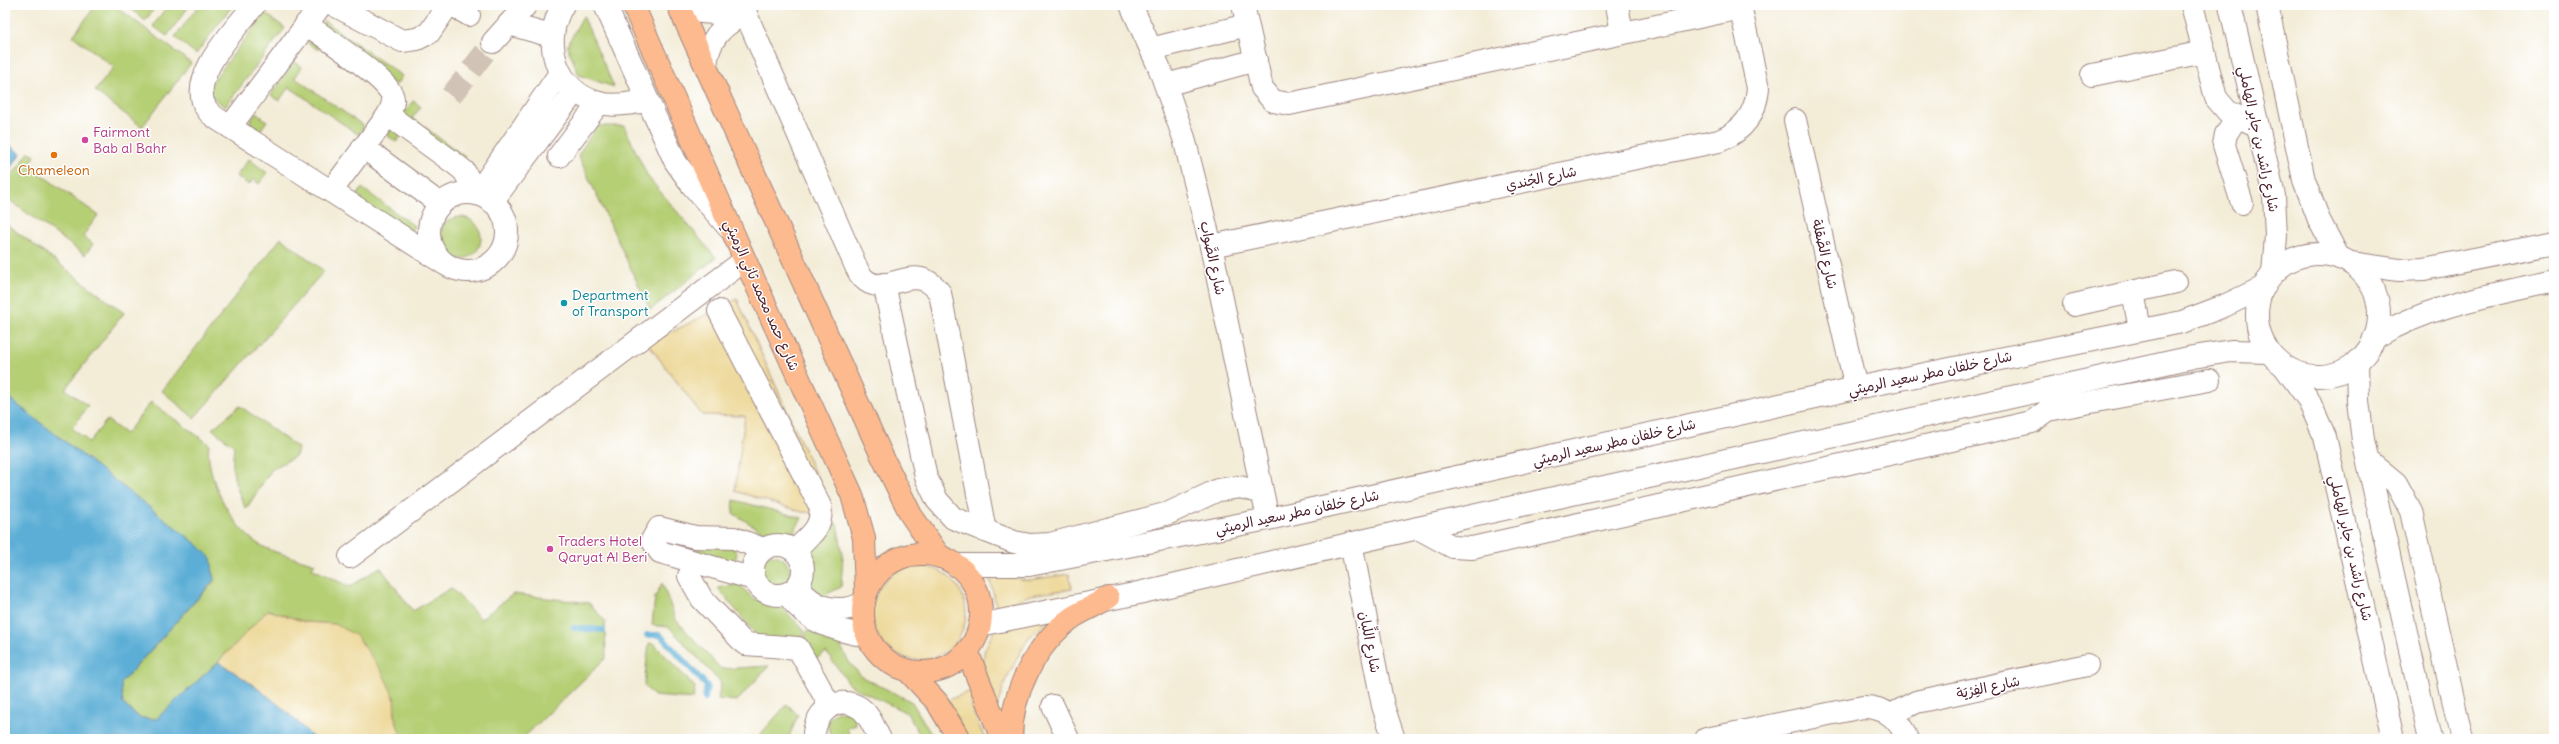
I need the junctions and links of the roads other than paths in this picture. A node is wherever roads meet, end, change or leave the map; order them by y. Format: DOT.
graph roads {
  1 [pos="254,5"];
  2 [pos="334,5"];
  3 [pos="448,5"];
  4 [pos="526,5"];
  5 [pos="563,5"];
  6 [pos="605,5"];
  7 [pos="633,5"];
  8 [pos="1131,5"];
  9 [pos="1617,5"];
  10 [pos="2192,5"];
  11 [pos="2230,5"];
  12 [pos="2268,5"];
  13 [pos="679,7"];
  14 [pos="1740,7"];
  15 [pos="743,9"];
  16 [pos="310,12"];
  17 [pos="1245,15"];
  18 [pos="509,24"];
  19 [pos="1622,33"];
  20 [pos="552,36"];
  21 [pos="493,42"];
  22 [pos="1151,49"];
  23 [pos="2204,52"];
  24 [pos="1256,60"];
  25 [pos="706,66"];
  26 [pos="560,73"];
  27 [pos="2092,75"];
  28 [pos="1166,85"];
  29 [pos="576,92"];
  30 [pos="647,101"];
  31 [pos="599,103"];
  32 [pos="388,115"];
  33 [pos="1794,120"];
  34 [pos="2246,121"];
  35 [pos="230,127"];
  36 [pos="363,146"];
  37 [pos="559,156"];
  38 [pos="332,190"];
  39 [pos="485,198"];
  40 [pos="2242,203"];
  41 [pos="440,204"];
  42 [pos="735,236"];
  43 [pos="2554,243"];
  44 [pos="1211,246"];
  45 [pos="745,260"];
  46 [pos="2344,260"];
  47 [pos="445,264"];
  48 [pos="2268,280"];
  49 [pos="2554,281"];
  50 [pos="2176,282"];
  51 [pos="884,284"];
  52 [pos="2132,292"];
  53 [pos="2074,305"];
  54 [pos="719,311"];
  55 [pos="2140,330"];
  56 [pos="2374,338"];
  57 [pos="2277,359"];
  58 [pos="2357,361"];
  59 [pos="2123,373"];
  60 [pos="2210,380"];
  61 [pos="2061,387"];
  62 [pos="1856,388"];
  63 [pos="2126,395"];
  64 [pos="2048,410"];
  65 [pos="2368,460"];
  66 [pos="1262,493"];
  67 [pos="1268,519"];
  68 [pos="1418,528"];
  69 [pos="985,531"];
  70 [pos="1351,543"];
  71 [pos="763,549"];
  72 [pos="795,550"];
  73 [pos="350,557"];
  74 [pos="948,561"];
  75 [pos="688,576"];
  76 [pos="754,579"];
  77 [pos="792,590"];
  78 [pos="865,597"];
  79 [pos="1108,598"];
  80 [pos="980,625"];
  81 [pos="867,636"];
  82 [pos="967,651"];
  83 [pos="2087,665"];
  84 [pos="908,671"];
  85 [pos="830,706"];
  86 [pos="1053,706"];
  87 [pos="1891,715"];
  88 [pos="814,739"];
  89 [pos="880,739"];
  90 [pos="959,739"];
  91 [pos="1002,739"];
  92 [pos="1011,739"];
  93 [pos="1068,739"];
  94 [pos="1394,739"];
  95 [pos="1706,739"];
  96 [pos="1907,739"];
  97 [pos="2393,739"];
  98 [pos="2430,739"];
  99 [pos="2462,739"];
  1 -- 35 [label="street"];
  2 -- 3 [label="street"];
  4 -- 18 [label="street"];
  5 -- 20 [label="street"];
  6 -- 30 [label="street"];
  7 -- 42 [label="main road, شارع حمد محمد ثاني الرميثي"];
  8 -- 22 [label="street, شارع الصَّواب"];
  9 -- 19 [label="street"];
  10 -- 23 [label="street"];
  11 -- 34 [label="street, شارع راشد بن جابر الهاملي"];
  12 -- 46 [label="street"];
  13 -- 15 [label="street"];
  13 -- 25 [label="main road"];
  14 -- 19 [label="street"];
  14 -- 44 [label="street, شارع الجُندي"];
  15 -- 25 [label="street"];
  15 -- 51 [label="street"];
  16 -- 32 [label="street"];
  16 -- 35 [label="street"];
  17 -- 22 [label="street"];
  17 -- 24 [label="street"];
  18 -- 20 [label="street"];
  18 -- 21 [label="street"];
  19 -- 24 [label="street"];
  20 -- 26 [label="street"];
  22 -- 28 [label="street, شارع الصَّواب"];
  23 -- 27 [label="street"];
  23 -- 34 [label="street"];
  24 -- 28 [label="street"];
  25 -- 74 [label="main road"];
  26 -- 29 [label="street"];
  26 -- 39 [label="street"];
  28 -- 44 [label="street, شارع الصَّواب"];
  29 -- 31 [label="street"];
  29 -- 39 [label="street"];
  30 -- 31 [label="street"];
  30 -- 42 [label="street"];
  31 -- 37 [label="street"];
  32 -- 36 [label="street"];
  32 -- 39 [label="street"];
  33 -- 62 [label="street, شارع الصَّقلة"];
  34 -- 40 [label="street"];
  34 -- 48 [label="street, شارع راشد بن جابر الهاملي"];
  35 -- 38 [label="street"];
  36 -- 38 [label="street"];
  36 -- 41 [label="street"];
  38 -- 47 [label="street"];
  39 -- 41 [label="street"];
  39 -- 47 [label="street"];
  41 -- 47 [label="street"];
  42 -- 45 [label="main road, شارع حمد محمد ثاني الرميثي"];
  43 -- 46 [label="street"];
  44 -- 66 [label="street, شارع الصَّواب"];
  45 -- 73 [label="street"];
  45 -- 78 [label="main road, شارع حمد محمد ثاني الرميثي"];
  46 -- 48 [label="street"];
  46 -- 56 [label="street"];
  48 -- 55 [label="street, شارع خلفان مطر سعيد الرميثي"];
  48 -- 57 [label="street"];
  49 -- 56 [label="street"];
  50 -- 52 [label="street"];
  51 -- 69 [label="street"];
  51 -- 69 [label="street"];
  52 -- 53 [label="street"];
  52 -- 55 [label="street"];
  54 -- 72 [label="street"];
  55 -- 62 [label="street, شارع خلفان مطر سعيد الرميثي"];
  56 -- 58 [label="street"];
  57 -- 58 [label="street"];
  57 -- 59 [label="street"];
  57 -- 97 [label="street, شارع راشد بن جابر الهاملي"];
  58 -- 65 [label="street"];
  59 -- 61 [label="street"];
  59 -- 63 [label="street"];
  60 -- 63 [label="street"];
  61 -- 64 [label="street"];
  61 -- 68 [label="street"];
  62 -- 67 [label="street, شارع خلفان مطر سعيد الرميثي"];
  63 -- 64 [label="street"];
  64 -- 68 [label="street"];
  65 -- 98 [label="street"];
  65 -- 99 [label="street"];
  66 -- 67 [label="street, شارع الصَّواب"];
  66 -- 69 [label="street"];
  67 -- 74 [label="street, شارع خلفان مطر سعيد الرميثي"];
  68 -- 70 [label="street"];
  70 -- 79 [label="street"];
  70 -- 94 [label="street, شارع اللِّبان"];
  71 -- 72 [label="street"];
  71 -- 76 [label="street"];
  71 -- 76 [label="street"];
  72 -- 77 [label="street"];
  74 -- 78 [label="main road"];
  74 -- 80 [label="main road"];
  75 -- 85 [label="street"];
  76 -- 77 [label="street"];
  77 -- 78 [label="street"];
  77 -- 81 [label="street"];
  78 -- 81 [label="main road"];
  79 -- 80 [label="street"];
  79 -- 92 [label="main road"];
  80 -- 82 [label="main road"];
  81 -- 84 [label="main road"];
  82 -- 84 [label="main road"];
  82 -- 91 [label="main road"];
  83 -- 87 [label="street, شارع الفِرْيَة"];
  84 -- 90 [label="main road"];
  85 -- 88 [label="street"];
  85 -- 89 [label="street"];
  86 -- 93 [label="street"];
  87 -- 95 [label="street"];
  87 -- 96 [label="street"];
}
